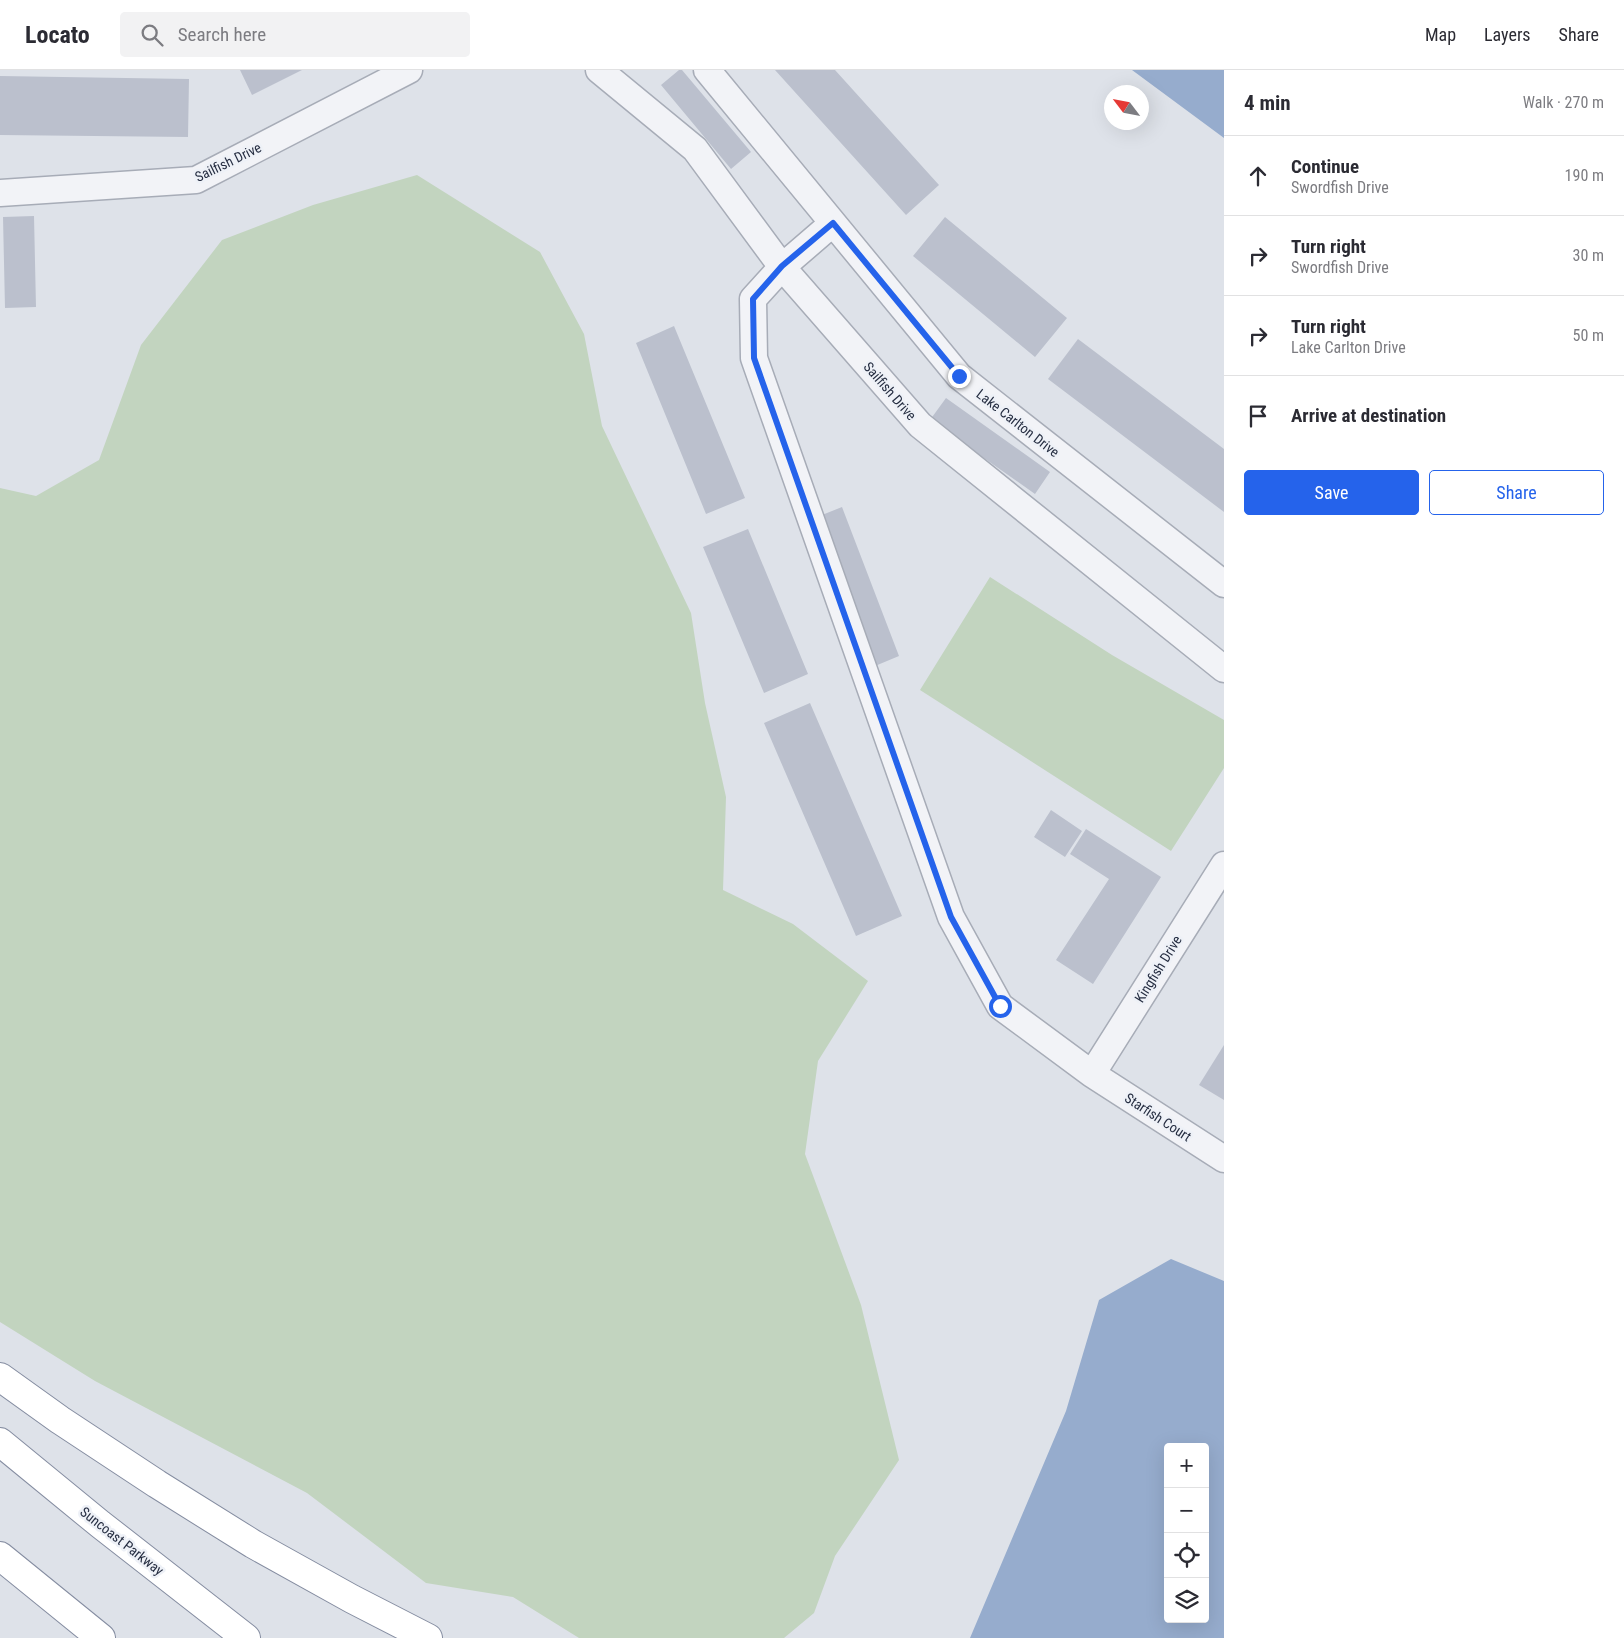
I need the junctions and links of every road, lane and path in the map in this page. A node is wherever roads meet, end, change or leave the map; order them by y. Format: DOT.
graph roads {
  1 [pos="410,70"];
  2 [pos="599,70"];
  3 [pos="707,70"];
  4 [pos="0,193"];
  5 [pos="833,223"];
  6 [pos="782,266"];
  7 [pos="1224,584"];
  8 [pos="1224,669"];
  9 [pos="1224,865"];
  10 [pos="1092,1074"];
  11 [pos="1224,1159"];
  12 [pos="0,1377"];
  13 [pos="0,1442"];
  14 [pos="0,1556"];
  15 [pos="101,1638"];
  16 [pos="246,1638"];
  17 [pos="428,1638"];
  1 -- 4 [label="street, Sailfish Drive"];
  2 -- 6 [label="street, Sailfish Drive"];
  3 -- 5 [label="street, Lake Carlton Drive"];
  5 -- 6 [label="street, Starfish Court"];
  5 -- 7 [label="street, Lake Carlton Drive"];
  6 -- 8 [label="street, Sailfish Drive"];
  6 -- 10 [label="street, Starfish Court"];
  9 -- 10 [label="street, Kingfish Drive"];
  10 -- 11 [label="street, Starfish Court"];
  12 -- 17 [label="highway"];
  13 -- 16 [label="highway, Suncoast Parkway"];
  14 -- 15 [label="highway"];
}
